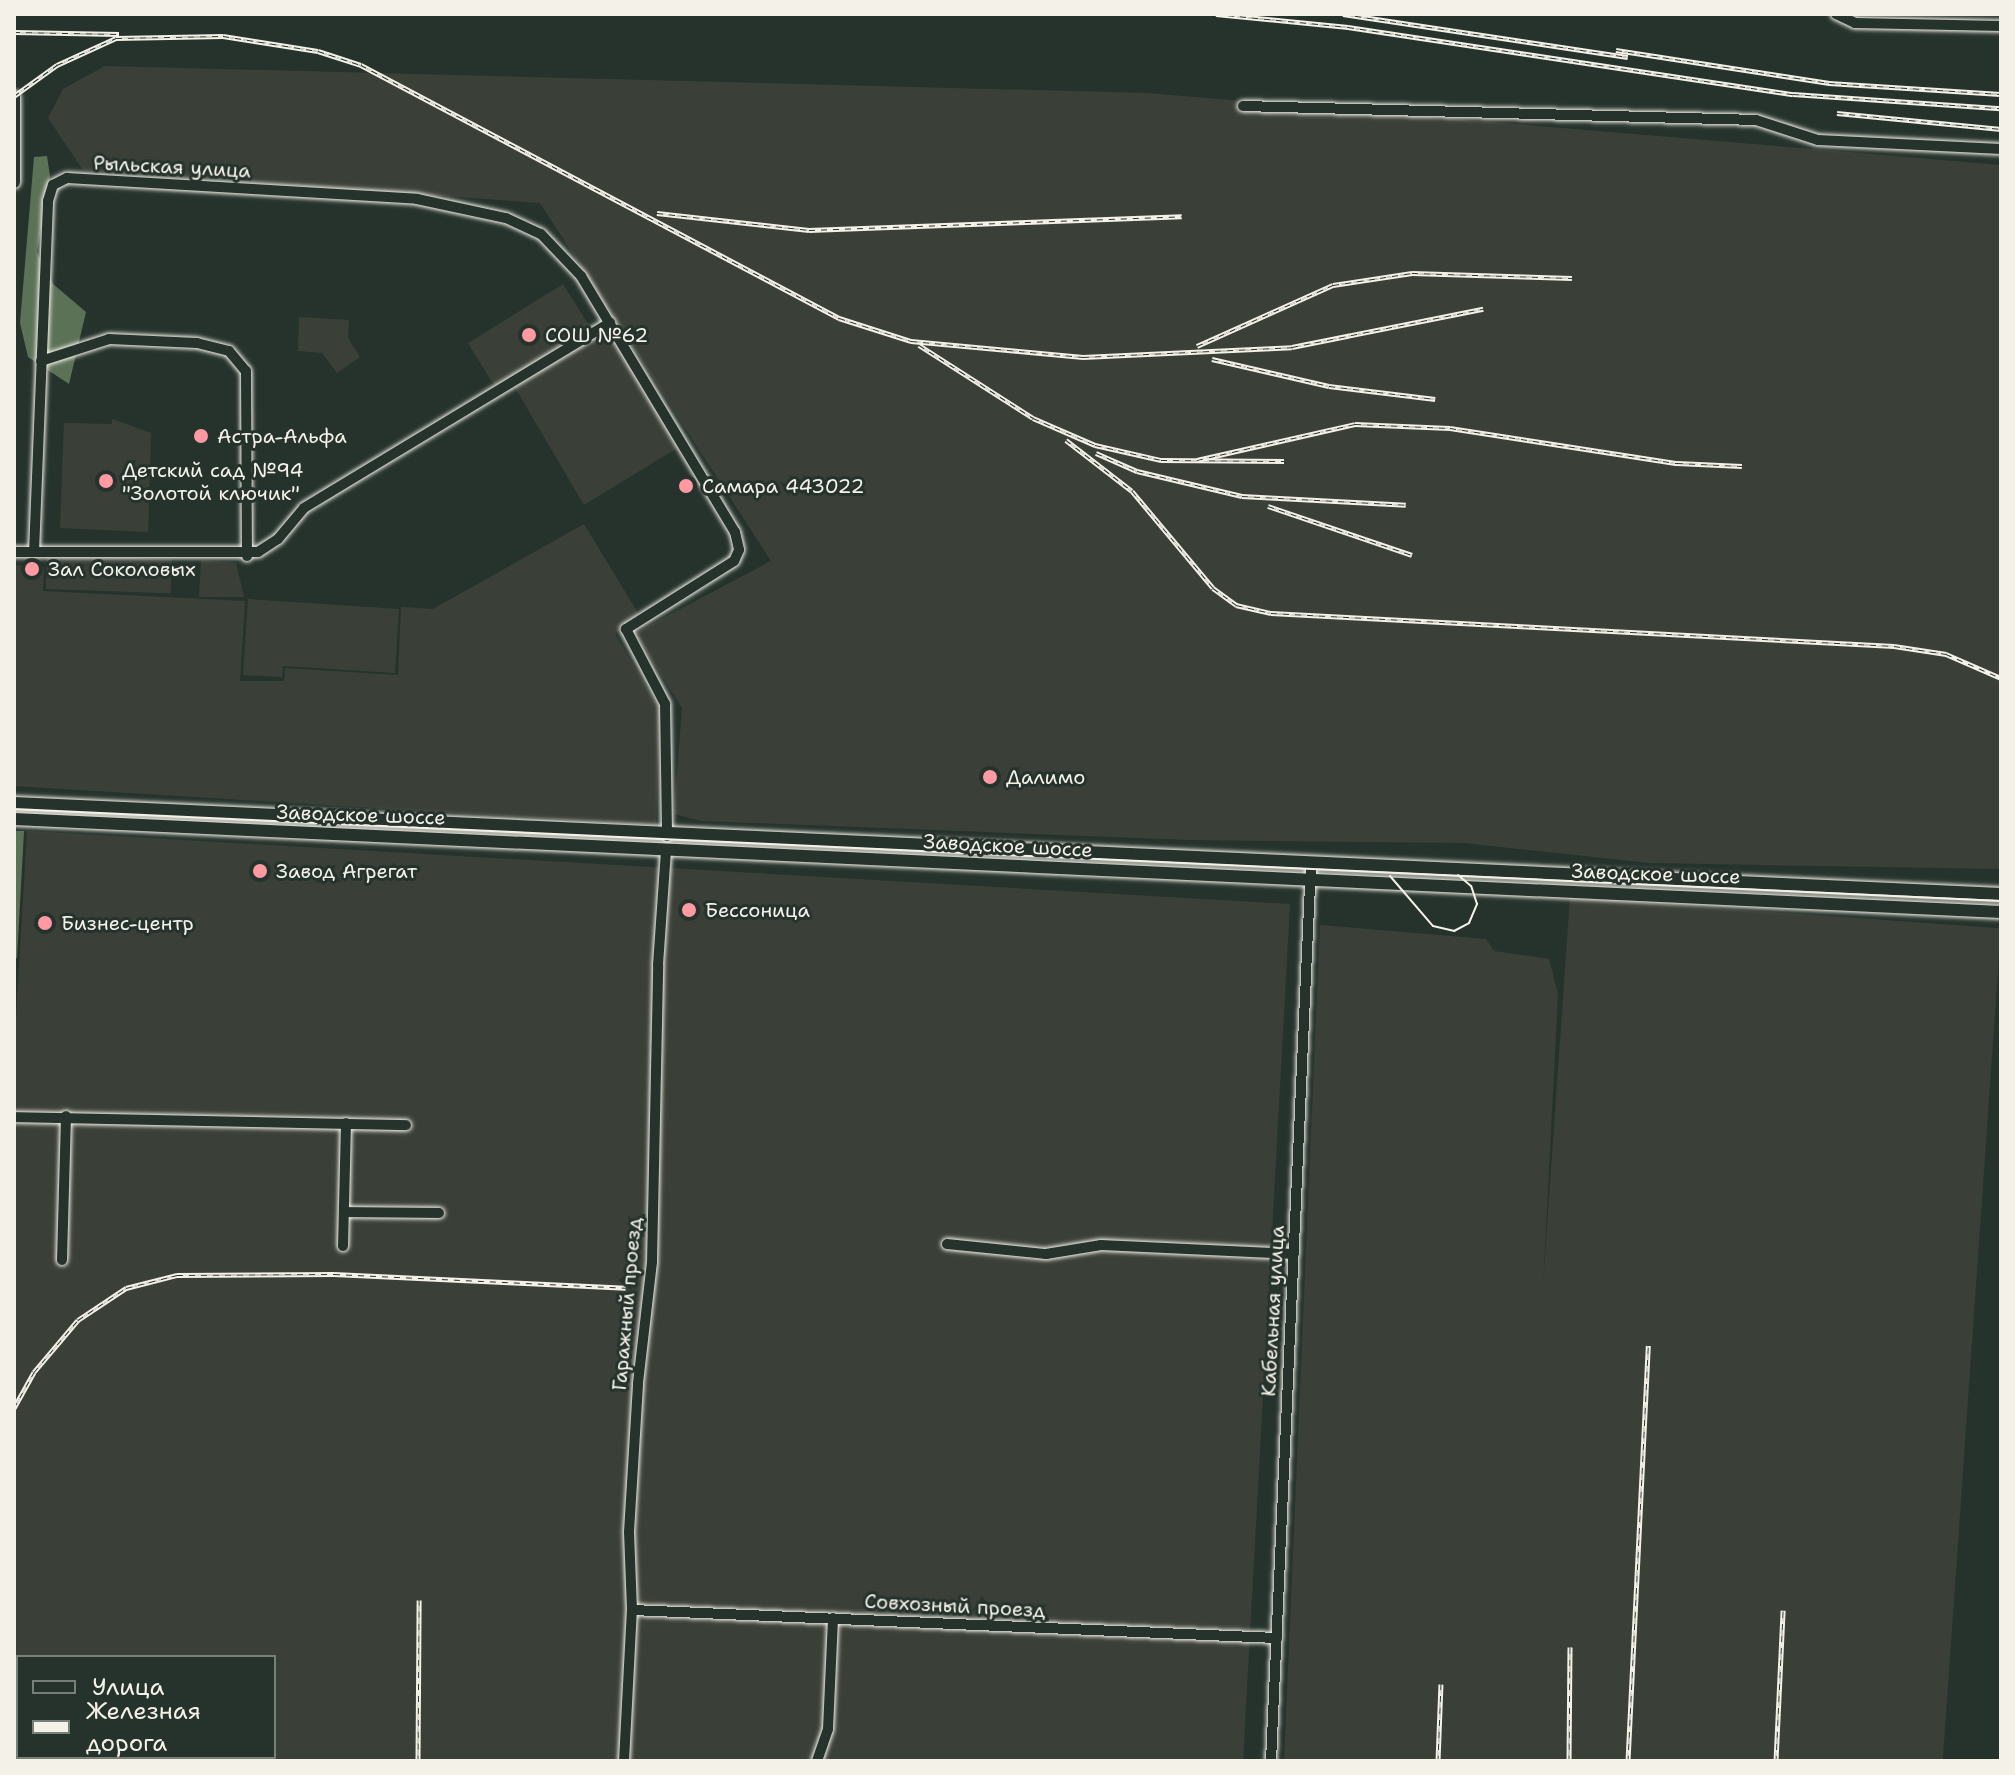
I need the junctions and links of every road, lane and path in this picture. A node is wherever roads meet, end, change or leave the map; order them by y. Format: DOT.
graph roads {
  1 [pos="1836,14"];
  2 [pos="2001,26"];
  3 [pos="14,97"];
  4 [pos="1243,106"];
  5 [pos="2001,149"];
  6 [pos="14,182"];
  7 [pos="610,323"];
  8 [pos="41,361"];
  9 [pos="14,552"];
  10 [pos="34,552"];
  11 [pos="247,556"];
  12 [pos="14,803"];
  13 [pos="312,818"];
  14 [pos="14,819"];
  15 [pos="312,832"];
  16 [pos="667,836"];
  17 [pos="666,850"];
  18 [pos="1311,864"];
  19 [pos="1551,875"];
  20 [pos="1311,879"];
  21 [pos="1551,890"];
  22 [pos="1965,894"];
  23 [pos="2001,894"];
  24 [pos="1965,910"];
  25 [pos="2001,912"];
  26 [pos="66,1116"];
  27 [pos="14,1117"];
  28 [pos="346,1123"];
  29 [pos="406,1125"];
  30 [pos="344,1212"];
  31 [pos="439,1213"];
  32 [pos="947,1244"];
  33 [pos="343,1246"];
  34 [pos="1294,1254"];
  35 [pos="62,1260"];
  36 [pos="632,1610"];
  37 [pos="833,1618"];
  38 [pos="1277,1638"];
  39 [pos="624,1761"];
  40 [pos="817,1761"];
  41 [pos="1271,1761"];
  1 -- 2 [label="street"];
  3 -- 6 [label="main road"];
  4 -- 5 [label="street"];
  7 -- 8 [label="street, Рыльская улица"];
  7 -- 11 [label="street"];
  7 -- 16 [label="street, Рыльская улица"];
  8 -- 10 [label="street, Рыльская улица"];
  8 -- 11 [label="street"];
  9 -- 10 [label="street"];
  10 -- 11 [label="street"];
  12 -- 13 [label="main road, Заводское шоссе"];
  13 -- 15 [label="main road"];
  13 -- 16 [label="main road, Заводское шоссе"];
  14 -- 15 [label="main road, Заводское шоссе"];
  15 -- 17 [label="main road, Заводское шоссе"];
  16 -- 17 [label="main road"];
  16 -- 18 [label="main road, Заводское шоссе"];
  17 -- 20 [label="main road, Заводское шоссе"];
  17 -- 36 [label="street, Гаражный проезд"];
  18 -- 19 [label="main road, Заводское шоссе"];
  18 -- 20 [label="street, Кабельная улица"];
  19 -- 21 [label="main road"];
  19 -- 22 [label="main road, Заводское шоссе"];
  20 -- 21 [label="main road, Заводское шоссе"];
  20 -- 34 [label="street, Кабельная улица"];
  21 -- 24 [label="main road, Заводское шоссе"];
  22 -- 23 [label="main road, Заводское шоссе"];
  22 -- 24 [label="main road"];
  24 -- 25 [label="main road, Заводское шоссе"];
  26 -- 27 [label="street"];
  26 -- 28 [label="street"];
  26 -- 35 [label="street"];
  28 -- 29 [label="street"];
  28 -- 30 [label="street"];
  30 -- 31 [label="street"];
  30 -- 33 [label="street"];
  32 -- 34 [label="street"];
  34 -- 38 [label="street, Кабельная улица"];
  36 -- 37 [label="street, Совхозный проезд"];
  36 -- 39 [label="street, Гаражный проезд"];
  37 -- 38 [label="street, Совхозный проезд"];
  37 -- 40 [label="street"];
  38 -- 41 [label="street, Кабельная улица"];
}
